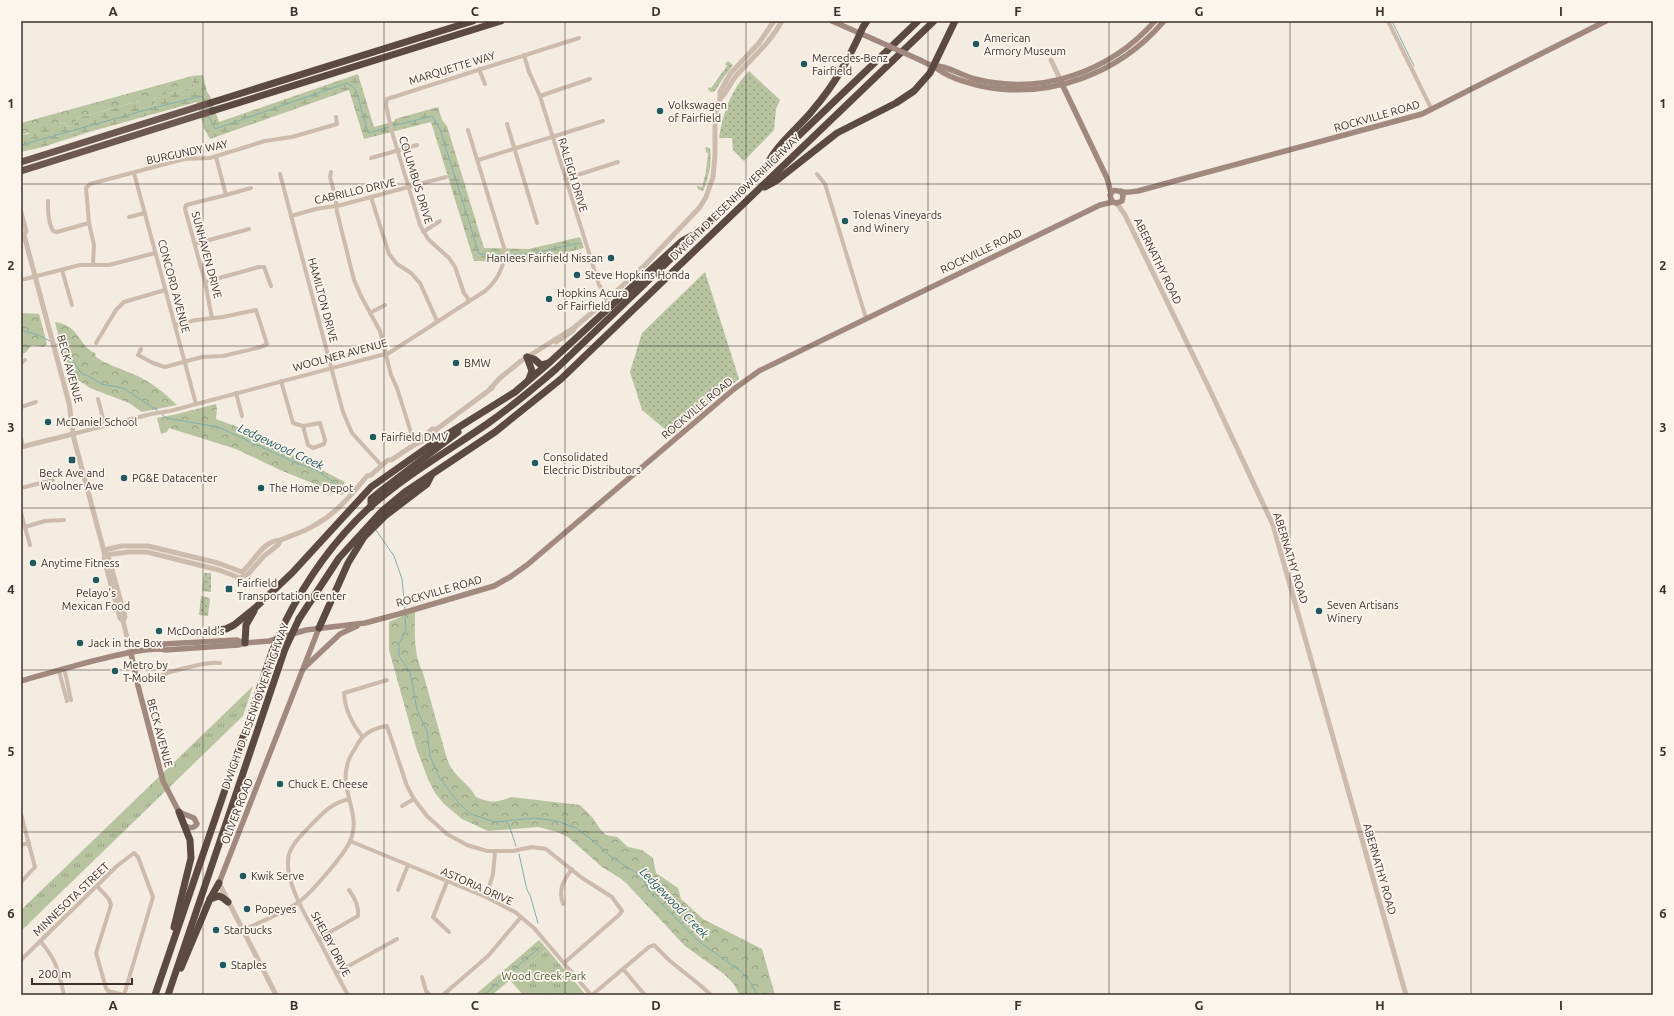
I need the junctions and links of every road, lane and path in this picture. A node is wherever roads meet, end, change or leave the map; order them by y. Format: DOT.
graph roads {
  1 [pos="473,21"];
  2 [pos="500,21"];
  3 [pos="774,21"];
  4 [pos="782,21"];
  5 [pos="832,21"];
  6 [pos="867,21"];
  7 [pos="918,21"];
  8 [pos="934,21"];
  9 [pos="955,21"];
  10 [pos="1155,21"];
  11 [pos="1164,21"];
  12 [pos="1388,21"];
  13 [pos="1606,21"];
  14 [pos="860,34"];
  15 [pos="579,38"];
  16 [pos="524,55"];
  17 [pos="1051,60"];
  18 [pos="934,66"];
  19 [pos="479,68"];
  20 [pos="590,79"];
  21 [pos="1061,82"];
  22 [pos="485,84"];
  23 [pos="540,96"];
  24 [pos="387,99"];
  25 [pos="720,99"];
  26 [pos="1432,110"];
  27 [pos="336,117"];
  28 [pos="603,121"];
  29 [pos="507,124"];
  30 [pos="468,130"];
  31 [pos="552,138"];
  32 [pos="417,145"];
  33 [pos="515,149"];
  34 [pos="397,150"];
  35 [pos="216,157"];
  36 [pos="65,158"];
  37 [pos="371,158"];
  38 [pos="478,160"];
  39 [pos="22,161"];
  40 [pos="618,162"];
  41 [pos="766,167"];
  42 [pos="21,171"];
  43 [pos="134,172"];
  44 [pos="331,172"];
  45 [pos="280,174"];
  46 [pos="817,174"];
  47 [pos="21,176"];
  48 [pos="446,177"];
  49 [pos="1107,178"];
  50 [pos="565,179"];
  51 [pos="408,187"];
  52 [pos="251,188"];
  53 [pos="758,190"];
  54 [pos="1119,191"];
  55 [pos="1138,191"];
  56 [pos="1110,194"];
  57 [pos="226,195"];
  58 [pos="371,197"];
  59 [pos="1123,199"];
  60 [pos="48,201"];
  61 [pos="1114,203"];
  62 [pos="1100,205"];
  63 [pos="336,206"];
  64 [pos="21,213"];
  65 [pos="145,213"];
  66 [pos="1125,215"];
  67 [pos="291,216"];
  68 [pos="129,217"];
  69 [pos="440,221"];
  70 [pos="89,223"];
  71 [pos="537,223"];
  72 [pos="250,229"];
  73 [pos="423,232"];
  74 [pos="697,233"];
  75 [pos="23,234"];
  76 [pos="195,244"];
  77 [pos="155,253"];
  78 [pos="93,264"];
  79 [pos="62,270"];
  80 [pos="35,277"];
  81 [pos="21,280"];
  82 [pos="205,282"];
  83 [pos="271,286"];
  84 [pos="165,290"];
  85 [pos="609,298"];
  86 [pos="469,300"];
  87 [pos="72,305"];
  88 [pos="385,305"];
  89 [pos="370,314"];
  90 [pos="212,318"];
  91 [pos="866,318"];
  92 [pos="437,321"];
  93 [pos="175,325"];
  94 [pos="96,343"];
  95 [pos="141,349"];
  96 [pos="386,354"];
  97 [pos="527,357"];
  98 [pos="185,362"];
  99 [pos="550,362"];
  100 [pos="332,368"];
  101 [pos="529,380"];
  102 [pos="281,382"];
  103 [pos="236,394"];
  104 [pos="98,399"];
  105 [pos="36,402"];
  106 [pos="196,404"];
  107 [pos="21,407"];
  108 [pos="490,408"];
  109 [pos="242,416"];
  110 [pos="105,426"];
  111 [pos="303,426"];
  112 [pos="73,434"];
  113 [pos="21,438"];
  114 [pos="416,444"];
  115 [pos="22,447"];
  116 [pos="382,466"];
  117 [pos="53,480"];
  118 [pos="21,488"];
  119 [pos="359,493"];
  120 [pos="350,503"];
  121 [pos="371,507"];
  122 [pos="21,513"];
  123 [pos="64,520"];
  124 [pos="25,527"];
  125 [pos="369,527"];
  126 [pos="30,545"];
  127 [pos="105,553"];
  128 [pos="255,608"];
  129 [pos="365,623"];
  130 [pos="319,628"];
  131 [pos="218,630"];
  132 [pos="245,643"];
  133 [pos="131,653"];
  134 [pos="220,663"];
  135 [pos="61,670"];
  136 [pos="302,671"];
  137 [pos="387,680"];
  138 [pos="21,681"];
  139 [pos="137,682"];
  140 [pos="69,701"];
  141 [pos="363,737"];
  142 [pos="349,798"];
  143 [pos="414,799"];
  144 [pos="402,806"];
  145 [pos="179,812"];
  146 [pos="21,814"];
  147 [pos="185,826"];
  148 [pos="350,841"];
  149 [pos="29,843"];
  150 [pos="21,846"];
  151 [pos="495,852"];
  152 [pos="408,865"];
  153 [pos="572,869"];
  154 [pos="21,882"];
  155 [pos="447,882"];
  156 [pos="219,883"];
  157 [pos="97,886"];
  158 [pos="349,890"];
  159 [pos="398,890"];
  160 [pos="486,897"];
  161 [pos="210,899"];
  162 [pos="228,902"];
  163 [pos="299,902"];
  164 [pos="563,904"];
  165 [pos="521,917"];
  166 [pos="242,930"];
  167 [pos="449,932"];
  168 [pos="318,938"];
  169 [pos="397,939"];
  170 [pos="40,941"];
  171 [pos="21,960"];
  172 [pos="564,963"];
  173 [pos="623,969"];
  174 [pos="336,973"];
  175 [pos="162,974"];
  176 [pos="422,977"];
  177 [pos="169,994"];
  178 [pos="64,995"];
  179 [pos="124,995"];
  180 [pos="155,995"];
  181 [pos="276,995"];
  182 [pos="348,995"];
  183 [pos="430,995"];
  184 [pos="443,995"];
  185 [pos="592,995"];
  186 [pos="646,995"];
  187 [pos="711,995"];
  188 [pos="1406,995"];
  1 -- 39 [label="highway"];
  2 -- 36 [label="highway"];
  3 -- 25 [label="street"];
  4 -- 25 [label="street"];
  5 -- 14 [label="main road"];
  6 -- 14 [label="highway"];
  7 -- 41 [label="highway, DWIGHT D. EISENHOWER HIGHWAY"];
  8 -- 53 [label="highway, DWIGHT D. EISENHOWER HIGHWAY"];
  9 -- 18 [label="highway"];
  10 -- 21 [label="main road"];
  11 -- 21 [label="main road"];
  12 -- 26 [label="street"];
  13 -- 26 [label="main road, ROCKVILLE ROAD"];
  14 -- 18 [label="main road, bridge"];
  14 -- 41 [label="highway"];
  15 -- 16 [label="street, MARQUETTE WAY"];
  16 -- 19 [label="street, MARQUETTE WAY"];
  16 -- 23 [label="street, RALEIGH DRIVE"];
  17 -- 21 [label="street"];
  18 -- 21 [label="main road"];
  18 -- 53 [label="highway"];
  19 -- 22 [label="street"];
  19 -- 24 [label="street, MARQUETTE WAY"];
  20 -- 23 [label="street"];
  21 -- 49 [label="main road"];
  23 -- 31 [label="street, RALEIGH DRIVE"];
  24 -- 34 [label="street, COLUMBUS DRIVE"];
  25 -- 85 [label="street"];
  26 -- 55 [label="main road, ROCKVILLE ROAD"];
  27 -- 35 [label="street, BURGUNDY WAY"];
  28 -- 31 [label="street"];
  29 -- 33 [label="street"];
  30 -- 38 [label="street, WOOLNER AVENUE"];
  31 -- 33 [label="street"];
  31 -- 50 [label="street, RALEIGH DRIVE"];
  32 -- 34 [label="street"];
  33 -- 38 [label="street"];
  33 -- 71 [label="street"];
  34 -- 37 [label="street"];
  34 -- 51 [label="street, COLUMBUS DRIVE"];
  35 -- 43 [label="street, BURGUNDY WAY"];
  35 -- 57 [label="street"];
  36 -- 42 [label="highway"];
  36 -- 47 [label="highway"];
  38 -- 86 [label="street, WOOLNER AVENUE"];
  40 -- 50 [label="street"];
  41 -- 74 [label="highway, DWIGHT D. EISENHOWER HIGHWAY"];
  43 -- 65 [label="street, CONCORD AVENUE"];
  43 -- 70 [label="street, BURGUNDY WAY"];
  44 -- 63 [label="street"];
  45 -- 67 [label="street, HAMILTON DRIVE"];
  46 -- 91 [label="street"];
  48 -- 51 [label="street, CABRILLO DRIVE"];
  49 -- 54 [label="main road"];
  49 -- 56 [label="main road"];
  50 -- 85 [label="street, RALEIGH DRIVE"];
  51 -- 58 [label="street, CABRILLO DRIVE"];
  51 -- 73 [label="street, COLUMBUS DRIVE"];
  52 -- 57 [label="street"];
  53 -- 125 [label="highway, DWIGHT D. EISENHOWER HIGHWAY"];
  54 -- 55 [label="main road, ROCKVILLE ROAD"];
  54 -- 56 [label="main road"];
  54 -- 59 [label="main road"];
  55 -- 59 [label="main road, ROCKVILLE ROAD"];
  56 -- 61 [label="main road"];
  56 -- 62 [label="main road, ROCKVILLE ROAD"];
  57 -- 76 [label="street, SUNHAVEN DRIVE"];
  58 -- 63 [label="street, CABRILLO DRIVE"];
  58 -- 92 [label="street"];
  59 -- 61 [label="main road"];
  59 -- 66 [label="street, ABERNATHY ROAD"];
  60 -- 70 [label="street"];
  61 -- 62 [label="main road, ROCKVILLE ROAD"];
  61 -- 66 [label="street, ABERNATHY ROAD"];
  62 -- 91 [label="main road, ROCKVILLE ROAD"];
  63 -- 67 [label="street, CABRILLO DRIVE"];
  63 -- 89 [label="street"];
  64 -- 75 [label="street, BECK AVENUE"];
  65 -- 68 [label="street"];
  65 -- 77 [label="street, CONCORD AVENUE"];
  66 -- 188 [label="street, ABERNATHY ROAD"];
  67 -- 100 [label="street, HAMILTON DRIVE"];
  69 -- 73 [label="street"];
  70 -- 78 [label="street, BURGUNDY WAY"];
  72 -- 76 [label="street"];
  73 -- 86 [label="street, COLUMBUS DRIVE"];
  74 -- 99 [label="highway"];
  74 -- 121 [label="highway, DWIGHT D. EISENHOWER HIGHWAY"];
  75 -- 80 [label="street, BECK AVENUE"];
  76 -- 82 [label="street, SUNHAVEN DRIVE"];
  77 -- 78 [label="street"];
  77 -- 84 [label="street, CONCORD AVENUE"];
  78 -- 79 [label="street"];
  79 -- 80 [label="street"];
  79 -- 87 [label="street"];
  80 -- 81 [label="street"];
  80 -- 112 [label="street, BECK AVENUE"];
  82 -- 83 [label="street"];
  82 -- 90 [label="street, SUNHAVEN DRIVE"];
  84 -- 93 [label="street, CONCORD AVENUE"];
  84 -- 94 [label="street"];
  85 -- 97 [label="street"];
  86 -- 92 [label="street, WOOLNER AVENUE"];
  88 -- 89 [label="street"];
  89 -- 96 [label="street"];
  90 -- 93 [label="street"];
  90 -- 98 [label="street"];
  91 -- 129 [label="main road, ROCKVILLE ROAD"];
  92 -- 96 [label="street, WOOLNER AVENUE"];
  93 -- 98 [label="street, CONCORD AVENUE"];
  95 -- 98 [label="street"];
  96 -- 100 [label="street, WOOLNER AVENUE"];
  96 -- 114 [label="street"];
  97 -- 99 [label="highway"];
  97 -- 101 [label="highway"];
  97 -- 114 [label="street"];
  98 -- 106 [label="street, CONCORD AVENUE"];
  99 -- 101 [label="highway"];
  100 -- 102 [label="street, WOOLNER AVENUE"];
  100 -- 116 [label="street, HAMILTON DRIVE"];
  101 -- 108 [label="highway"];
  102 -- 103 [label="street, WOOLNER AVENUE"];
  102 -- 111 [label="street"];
  103 -- 106 [label="street, WOOLNER AVENUE"];
  103 -- 109 [label="street"];
  104 -- 110 [label="street"];
  105 -- 107 [label="street"];
  106 -- 110 [label="street, WOOLNER AVENUE"];
  108 -- 119 [label="highway"];
  108 -- 121 [label="highway"];
  110 -- 112 [label="street, WOOLNER AVENUE"];
  111 -- 111 [label="street"];
  112 -- 115 [label="street, WOOLNER AVENUE"];
  112 -- 127 [label="street, BECK AVENUE"];
  113 -- 115 [label="street"];
  114 -- 116 [label="street"];
  116 -- 119 [label="street"];
  117 -- 118 [label="street"];
  119 -- 120 [label="highway"];
  120 -- 127 [label="street"];
  120 -- 128 [label="highway"];
  121 -- 175 [label="highway, DWIGHT D. EISENHOWER HIGHWAY, bridge"];
  122 -- 124 [label="street"];
  123 -- 124 [label="street"];
  124 -- 126 [label="street"];
  125 -- 130 [label="highway"];
  125 -- 177 [label="highway, DWIGHT D. EISENHOWER HIGHWAY, bridge"];
  127 -- 133 [label="street, BECK AVENUE"];
  128 -- 131 [label="highway"];
  128 -- 132 [label="highway"];
  129 -- 130 [label="main road, ROCKVILLE ROAD"];
  129 -- 136 [label="main road"];
  130 -- 132 [label="main road, ROCKVILLE ROAD"];
  130 -- 136 [label="main road, OLIVER ROAD"];
  132 -- 133 [label="main road, ROCKVILLE ROAD"];
  133 -- 135 [label="main road, ROCKVILLE ROAD"];
  133 -- 139 [label="main road, BECK AVENUE"];
  134 -- 139 [label="street"];
  135 -- 138 [label="main road, ROCKVILLE ROAD"];
  135 -- 140 [label="street"];
  136 -- 156 [label="main road, OLIVER ROAD"];
  137 -- 141 [label="street"];
  139 -- 145 [label="main road, BECK AVENUE"];
  141 -- 142 [label="street"];
  141 -- 143 [label="street"];
  142 -- 148 [label="street"];
  142 -- 163 [label="street, SHELBY DRIVE"];
  143 -- 144 [label="street"];
  143 -- 151 [label="street"];
  145 -- 147 [label="highway"];
  145 -- 147 [label="main road"];
  146 -- 149 [label="street"];
  147 -- 175 [label="highway"];
  148 -- 152 [label="street, ASTORIA DRIVE"];
  148 -- 163 [label="street"];
  149 -- 150 [label="street"];
  149 -- 154 [label="street"];
  151 -- 153 [label="street"];
  151 -- 160 [label="street"];
  152 -- 155 [label="street, ASTORIA DRIVE"];
  152 -- 159 [label="street"];
  153 -- 164 [label="street"];
  153 -- 172 [label="street"];
  155 -- 160 [label="street, ASTORIA DRIVE"];
  155 -- 167 [label="street"];
  156 -- 161 [label="highway"];
  156 -- 162 [label="street"];
  157 -- 170 [label="street, MINNESOTA STREET"];
  157 -- 179 [label="street"];
  157 -- 179 [label="street, MINNESOTA STREET"];
  158 -- 168 [label="street"];
  160 -- 165 [label="street, ASTORIA DRIVE"];
  161 -- 162 [label="highway"];
  161 -- 177 [label="highway"];
  162 -- 166 [label="street"];
  163 -- 166 [label="street"];
  163 -- 168 [label="street, SHELBY DRIVE"];
  165 -- 172 [label="street, ASTORIA DRIVE"];
  165 -- 184 [label="street"];
  166 -- 181 [label="street"];
  168 -- 174 [label="street, SHELBY DRIVE"];
  169 -- 174 [label="street"];
  170 -- 171 [label="street, MINNESOTA STREET"];
  170 -- 178 [label="street"];
  172 -- 185 [label="street, ASTORIA DRIVE"];
  173 -- 185 [label="street"];
  173 -- 186 [label="street"];
  173 -- 187 [label="street"];
  174 -- 182 [label="street, SHELBY DRIVE"];
  175 -- 180 [label="highway, DWIGHT D. EISENHOWER HIGHWAY"];
  176 -- 183 [label="street"];
}
